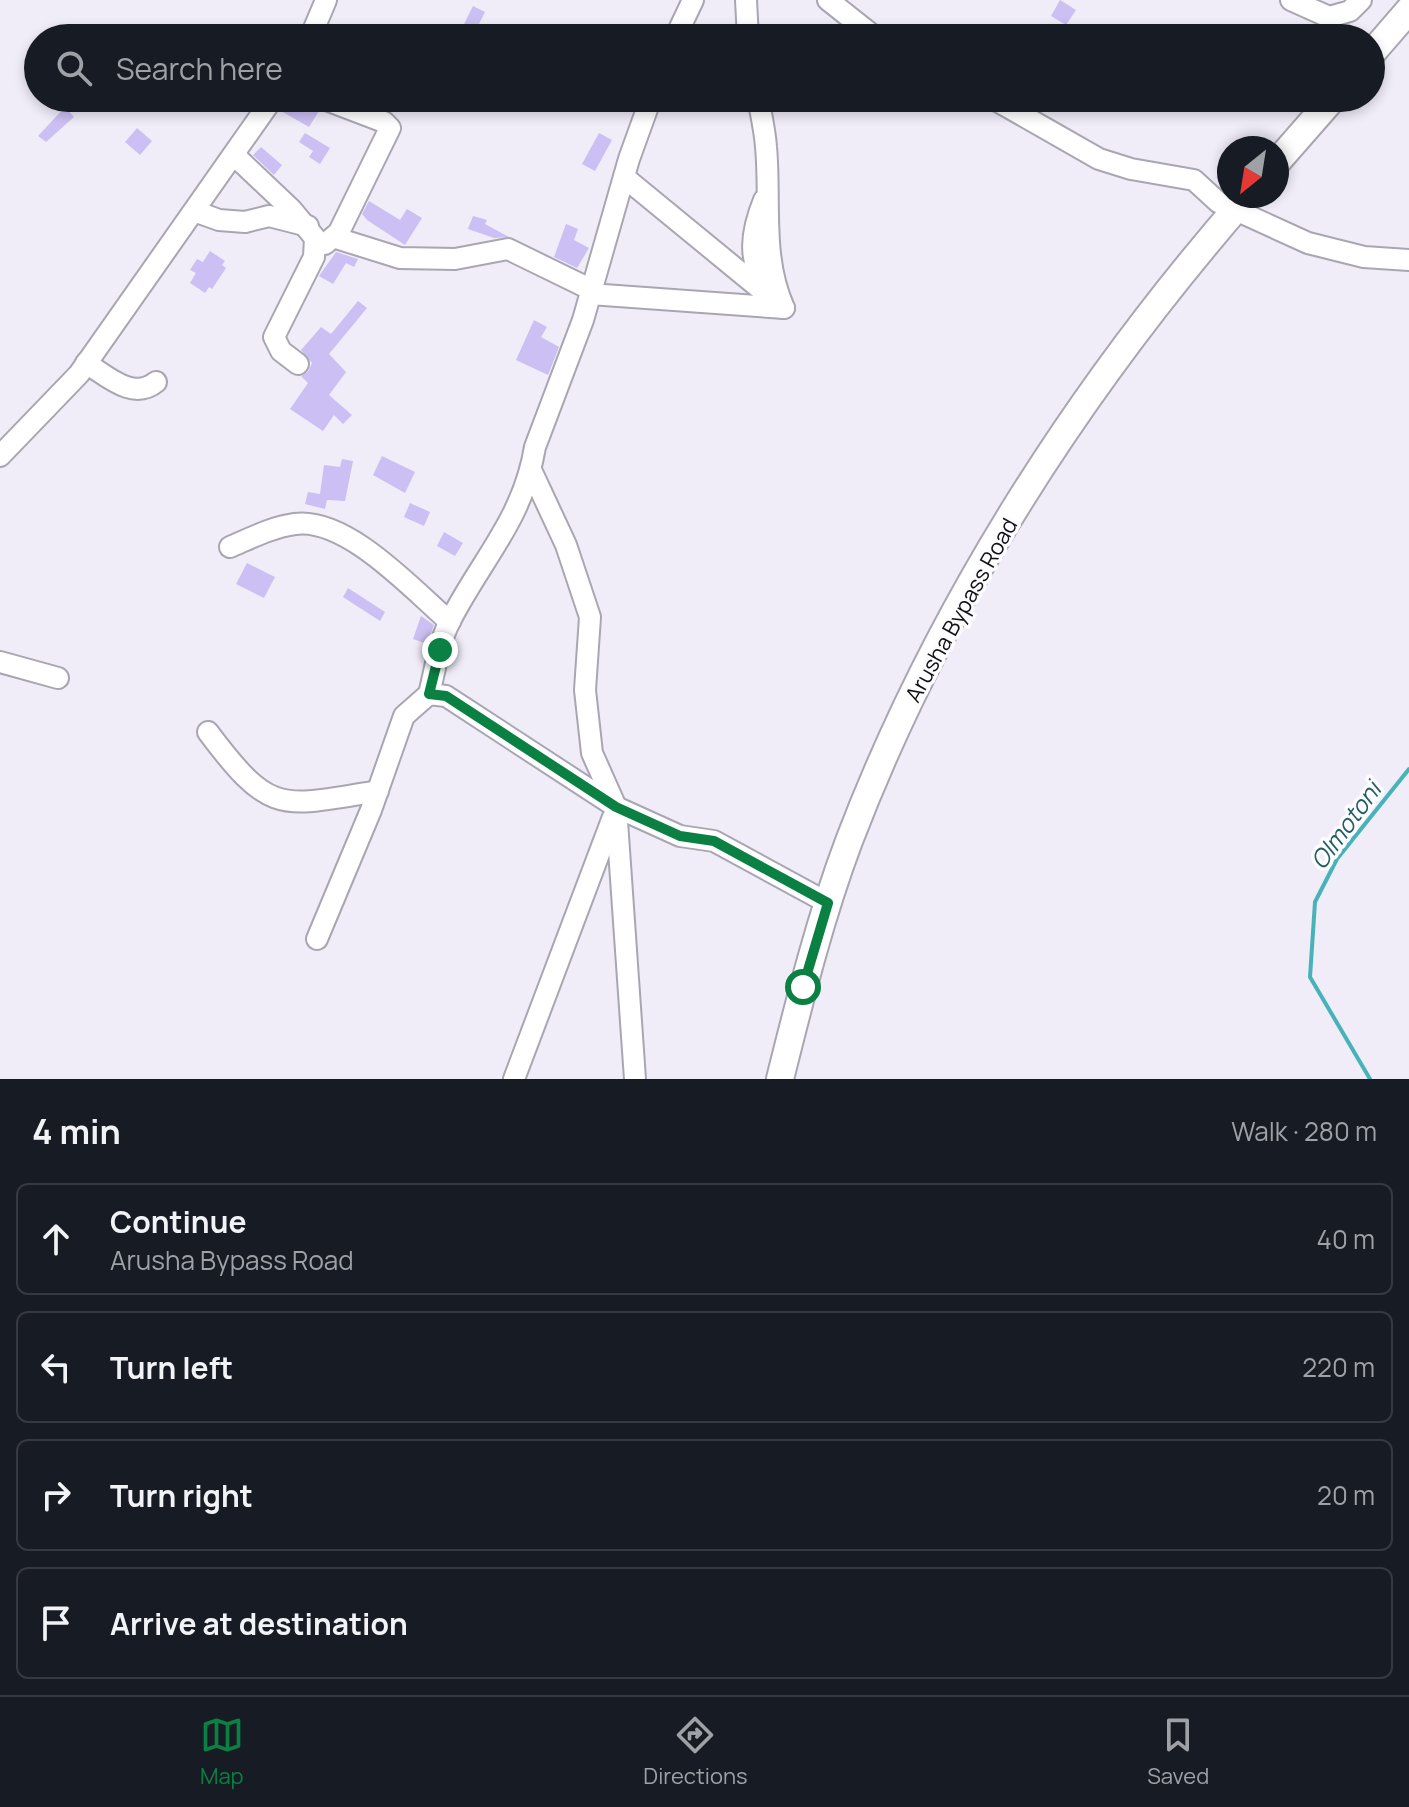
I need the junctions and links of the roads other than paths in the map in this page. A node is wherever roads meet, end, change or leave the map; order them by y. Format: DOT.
graph roads {
  1 [pos="326,0"];
  2 [pos="693,0"];
  3 [pos="746,0"];
  4 [pos="828,0"];
  5 [pos="1291,0"];
  6 [pos="1361,0"];
  7 [pos="1402,9"];
  8 [pos="316,24"];
  9 [pos="682,24"];
  10 [pos="747,24"];
  11 [pos="858,24"];
  12 [pos="1385,34"];
  13 [pos="264,112"];
  14 [pos="358,112"];
  15 [pos="646,112"];
  16 [pos="760,112"];
  17 [pos="1017,112"];
  18 [pos="1321,112"];
  19 [pos="1289,148"];
  20 [pos="235,156"];
  21 [pos="624,177"];
  22 [pos="1217,201"];
  23 [pos="1237,208"];
  24 [pos="1250,208"];
  25 [pos="194,211"];
  26 [pos="308,226"];
  27 [pos="327,242"];
  28 [pos="1409,260"];
  29 [pos="591,292"];
  30 [pos="784,308"];
  31 [pos="86,363"];
  32 [pos="298,364"];
  33 [pos="156,382"];
  34 [pos="0,456"];
  35 [pos="531,470"];
  36 [pos="230,547"];
  37 [pos="450,622"];
  38 [pos="0,662"];
  39 [pos="58,678"];
  40 [pos="429,694"];
  41 [pos="208,732"];
  42 [pos="378,791"];
  43 [pos="616,807"];
  44 [pos="828,903"];
  45 [pos="317,939"];
  46 [pos="514,1079"];
  47 [pos="635,1079"];
  48 [pos="780,1079"];
  1 -- 8 [label="street"];
  2 -- 9 [label="street"];
  3 -- 10 [label="street"];
  4 -- 11 [label="street"];
  5 -- 6 [label="street"];
  7 -- 12 [label="main road"];
  13 -- 20 [label="street"];
  14 -- 27 [label="street"];
  15 -- 21 [label="street"];
  16 -- 30 [label="street"];
  17 -- 22 [label="street"];
  18 -- 19 [label="main road"];
  20 -- 25 [label="street"];
  20 -- 26 [label="street"];
  21 -- 29 [label="street"];
  21 -- 30 [label="street"];
  23 -- 44 [label="main road, Arusha Bypass Road"];
  24 -- 28 [label="street"];
  25 -- 26 [label="street"];
  25 -- 31 [label="street"];
  26 -- 27 [label="street"];
  27 -- 29 [label="street"];
  27 -- 32 [label="street"];
  29 -- 30 [label="street"];
  29 -- 35 [label="street"];
  31 -- 33 [label="street"];
  31 -- 34 [label="street"];
  35 -- 37 [label="street"];
  35 -- 43 [label="street"];
  36 -- 37 [label="street"];
  37 -- 40 [label="street"];
  38 -- 39 [label="street"];
  40 -- 42 [label="street"];
  40 -- 43 [label="street"];
  41 -- 42 [label="street"];
  42 -- 45 [label="street"];
  43 -- 44 [label="street"];
  43 -- 46 [label="street"];
  43 -- 47 [label="street"];
  44 -- 48 [label="main road, Arusha Bypass Road"];
}
